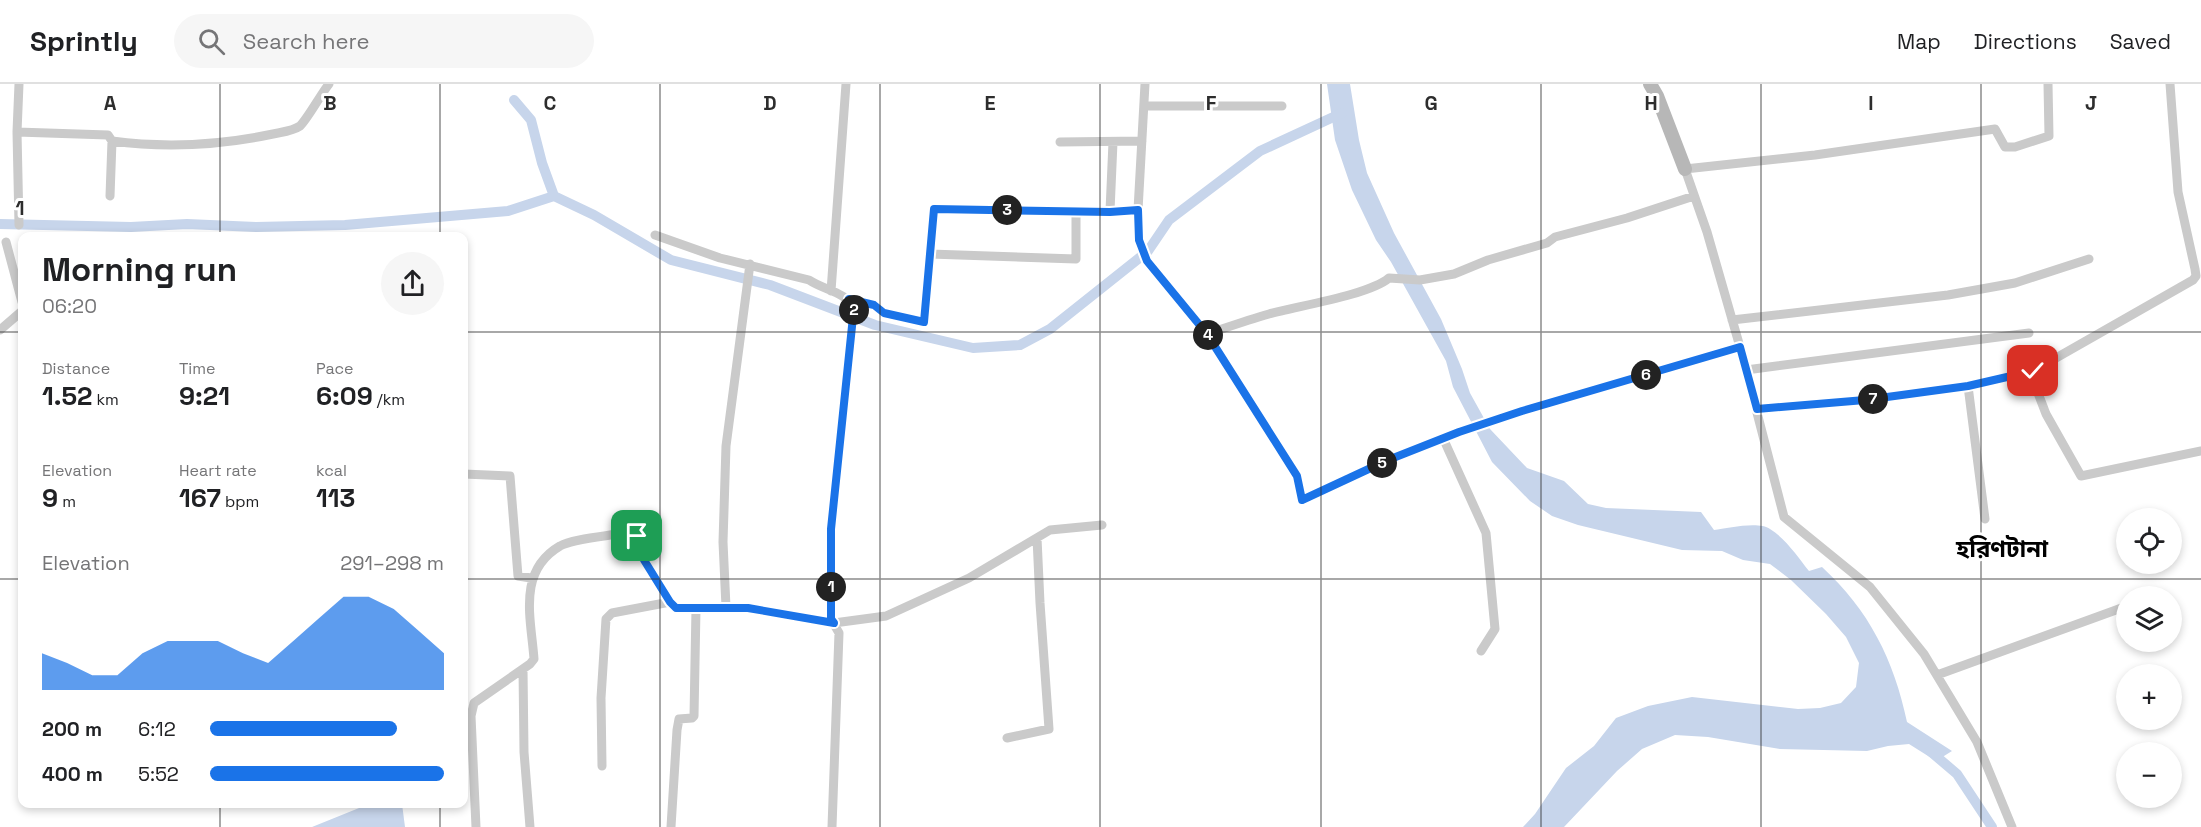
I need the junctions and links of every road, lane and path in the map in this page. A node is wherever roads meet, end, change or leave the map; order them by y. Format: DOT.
graph roads {
  1 [pos="19,84"];
  2 [pos="329,84"];
  3 [pos="846,84"];
  4 [pos="1145,84"];
  5 [pos="1650,84"];
  6 [pos="2048,84"];
  7 [pos="2170,84"];
  8 [pos="1144,106"];
  9 [pos="1282,106"];
  10 [pos="17,132"];
  11 [pos="112,141"];
  12 [pos="1142,141"];
  13 [pos="1060,142"];
  14 [pos="1113,142"];
  15 [pos="1685,169"];
  16 [pos="110,196"];
  17 [pos="1694,196"];
  18 [pos="1138,210"];
  19 [pos="1076,211"];
  20 [pos="1110,212"];
  21 [pos="19,225"];
  22 [pos="655,235"];
  23 [pos="6,242"];
  24 [pos="930,254"];
  25 [pos="2089,260"];
  26 [pos="750,264"];
  27 [pos="2198,276"];
  28 [pos="18,287"];
  29 [pos="831,291"];
  30 [pos="852,303"];
  31 [pos="18,314"];
  32 [pos="1732,320"];
  33 [pos="0,330"];
  34 [pos="2029,333"];
  35 [pos="1207,334"];
  36 [pos="1740,347"];
  37 [pos="1746,370"];
  38 [pos="2030,372"];
  39 [pos="1968,386"];
  40 [pos="1757,409"];
  41 [pos="1443,438"];
  42 [pos="2201,451"];
  43 [pos="468,474"];
  44 [pos="1985,519"];
  45 [pos="1102,525"];
  46 [pos="1037,538"];
  47 [pos="531,578"];
  48 [pos="670,602"];
  49 [pos="726,607"];
  50 [pos="696,608"];
  51 [pos="2116,610"];
  52 [pos="834,623"];
  53 [pos="1481,651"];
  54 [pos="523,669"];
  55 [pos="1937,675"];
  56 [pos="1007,738"];
  57 [pos="602,766"];
  58 [pos="476,827"];
  59 [pos="530,827"];
  60 [pos="671,827"];
  61 [pos="832,827"];
  62 [pos="2012,827"];
  1 -- 10 [label="street"];
  2 -- 11 [label="street"];
  3 -- 29 [label="street"];
  4 -- 8 [label="street"];
  5 -- 15 [label="street"];
  6 -- 15 [label="street"];
  7 -- 27 [label="street"];
  8 -- 9 [label="street"];
  8 -- 12 [label="street"];
  10 -- 11 [label="street"];
  10 -- 21 [label="street"];
  11 -- 16 [label="street"];
  12 -- 14 [label="street"];
  12 -- 18 [label="street"];
  13 -- 14 [label="street"];
  14 -- 20 [label="street"];
  15 -- 17 [label="street"];
  17 -- 32 [label="street"];
  17 -- 35 [label="street"];
  18 -- 20 [label="street"];
  18 -- 35 [label="street"];
  19 -- 20 [label="street"];
  19 -- 24 [label="street"];
  19 -- 24 [label="street"];
  22 -- 26 [label="street"];
  23 -- 28 [label="street"];
  24 -- 30 [label="street"];
  25 -- 32 [label="street"];
  26 -- 29 [label="street"];
  26 -- 49 [label="street"];
  27 -- 38 [label="street"];
  29 -- 30 [label="street"];
  30 -- 52 [label="street"];
  31 -- 33 [label="street"];
  32 -- 36 [label="street"];
  34 -- 37 [label="street"];
  35 -- 41 [label="street"];
  36 -- 37 [label="street"];
  36 -- 41 [label="street"];
  37 -- 40 [label="street"];
  38 -- 39 [label="street"];
  38 -- 42 [label="street"];
  39 -- 40 [label="street"];
  39 -- 44 [label="street"];
  40 -- 55 [label="street"];
  41 -- 53 [label="street"];
  43 -- 47 [label="street"];
  45 -- 46 [label="street"];
  46 -- 52 [label="street"];
  46 -- 56 [label="street"];
  47 -- 48 [label="street"];
  47 -- 54 [label="street"];
  48 -- 50 [label="street"];
  48 -- 57 [label="street"];
  49 -- 50 [label="street"];
  49 -- 52 [label="street"];
  50 -- 60 [label="street"];
  51 -- 55 [label="street"];
  52 -- 61 [label="street"];
  54 -- 58 [label="street"];
  54 -- 59 [label="street"];
  55 -- 62 [label="street"];
}
